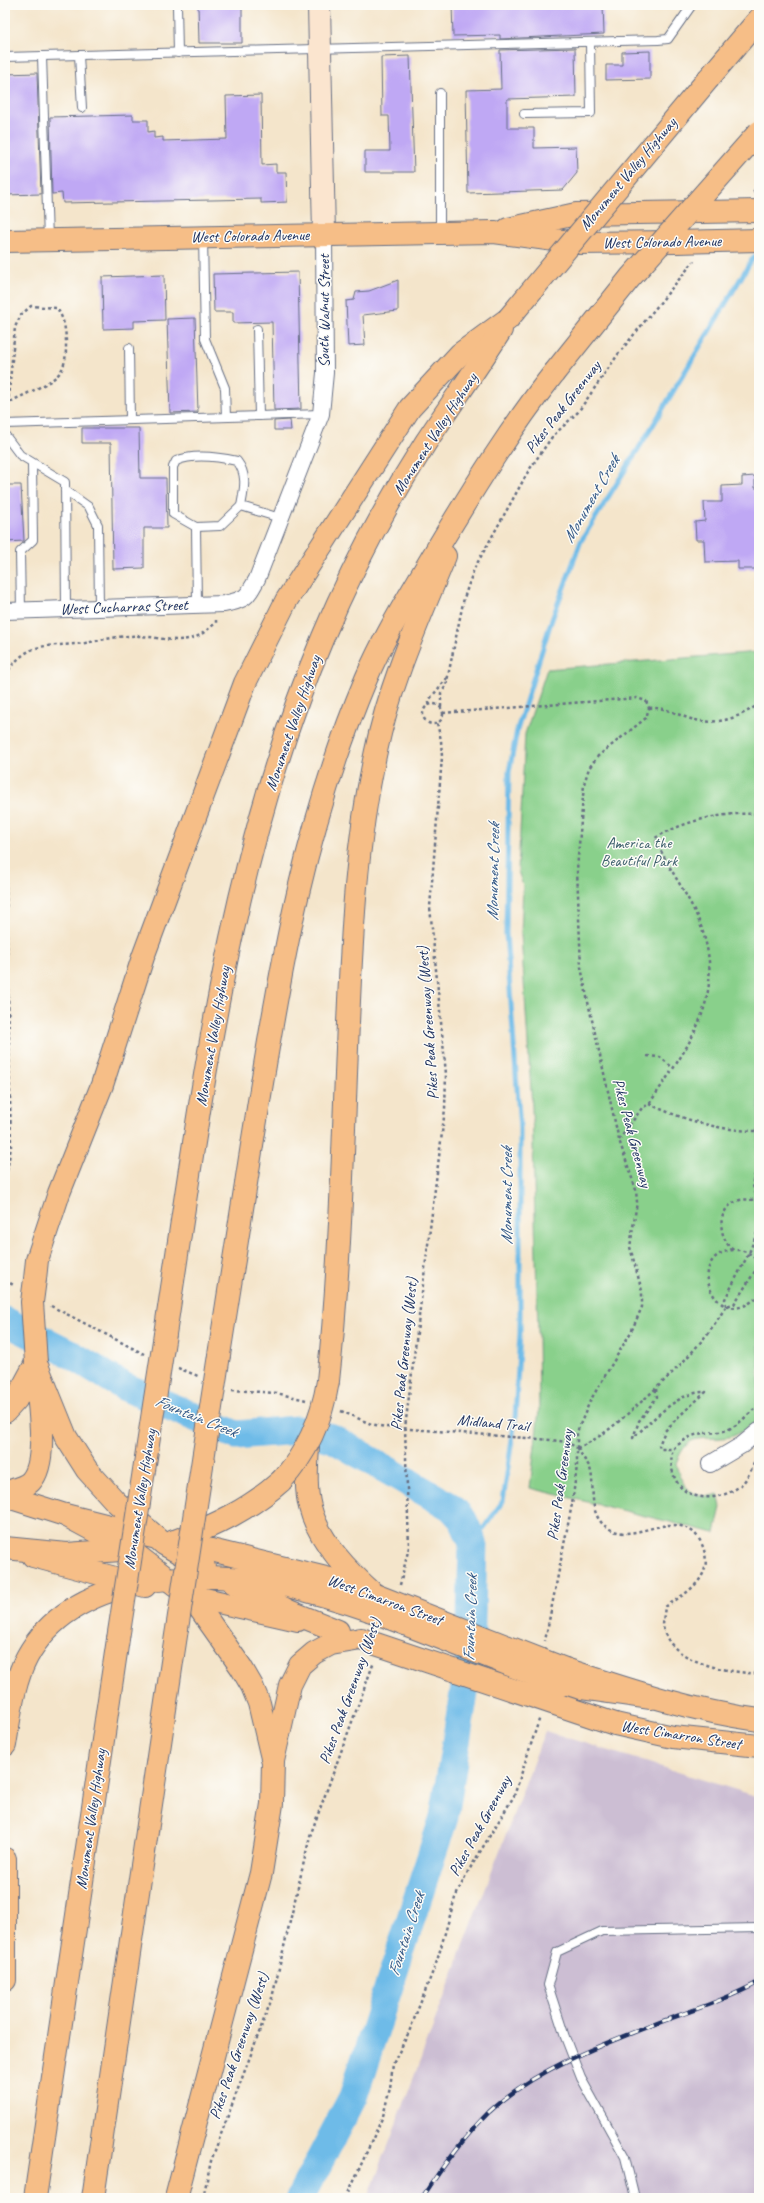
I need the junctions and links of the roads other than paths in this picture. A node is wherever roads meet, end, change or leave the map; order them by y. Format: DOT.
graph roads {
  1 [pos="177,5"];
  2 [pos="319,5"];
  3 [pos="692,5"];
  4 [pos="759,19"];
  5 [pos="590,42"];
  6 [pos="320,50"];
  7 [pos="178,53"];
  8 [pos="80,55"];
  9 [pos="42,56"];
  10 [pos="5,57"];
  11 [pos="440,93"];
  12 [pos="82,108"];
  13 [pos="524,114"];
  14 [pos="759,132"];
  15 [pos="754,204"];
  16 [pos="494,232"];
  17 [pos="440,233"];
  18 [pos="324,234"];
  19 [pos="203,237"];
  20 [pos="48,240"];
  21 [pos="759,240"];
  22 [pos="5,241"];
  23 [pos="508,319"];
  24 [pos="257,329"];
  25 [pos="129,348"];
  26 [pos="321,414"];
  27 [pos="259,416"];
  28 [pos="226,417"];
  29 [pos="130,420"];
  30 [pos="5,424"];
  31 [pos="5,435"];
  32 [pos="32,464"];
  33 [pos="65,490"];
  34 [pos="471,492"];
  35 [pos="241,506"];
  36 [pos="280,518"];
  37 [pos="196,527"];
  38 [pos="243,600"];
  39 [pos="197,605"];
  40 [pos="99,608"];
  41 [pos="66,609"];
  42 [pos="21,610"];
  43 [pos="5,611"];
  44 [pos="37,1391"];
  45 [pos="5,1412"];
  46 [pos="759,1431"];
  47 [pos="308,1446"];
  48 [pos="710,1464"];
  49 [pos="5,1493"];
  50 [pos="5,1496"];
  51 [pos="65,1515"];
  52 [pos="165,1541"];
  53 [pos="5,1548"];
  54 [pos="130,1550"];
  55 [pos="167,1579"];
  56 [pos="227,1579"];
  57 [pos="138,1584"];
  58 [pos="187,1595"];
  59 [pos="372,1603"];
  60 [pos="338,1632"];
  61 [pos="360,1638"];
  62 [pos="759,1720"];
  63 [pos="5,1745"];
  64 [pos="759,1746"];
  65 [pos="273,1761"];
  66 [pos="5,1859"];
  67 [pos="759,1928"];
  68 [pos="5,1980"];
  69 [pos="35,2198"];
  70 [pos="93,2198"];
  71 [pos="176,2198"];
  72 [pos="635,2198"];
  1 -- 7 [label="lane"];
  2 -- 6 [label="main road, South Walnut Street"];
  3 -- 5 [label="lane"];
  4 -- 23 [label="main road, Monument Valley Highway, bridge"];
  5 -- 6 [label="lane"];
  5 -- 13 [label="lane"];
  6 -- 7 [label="lane"];
  6 -- 18 [label="main road, South Walnut Street"];
  7 -- 8 [label="lane"];
  8 -- 9 [label="lane"];
  8 -- 12 [label="lane"];
  9 -- 10 [label="lane"];
  9 -- 20 [label="lane"];
  11 -- 17 [label="lane"];
  14 -- 34 [label="main road, bridge"];
  15 -- 16 [label="main road, West Colorado Avenue, bridge"];
  16 -- 17 [label="main road, West Colorado Avenue"];
  16 -- 21 [label="main road, West Colorado Avenue, bridge"];
  17 -- 18 [label="main road, West Colorado Avenue"];
  18 -- 19 [label="main road, West Colorado Avenue"];
  18 -- 26 [label="street, South Walnut Street"];
  19 -- 20 [label="main road, West Colorado Avenue"];
  19 -- 28 [label="lane"];
  20 -- 22 [label="main road, West Colorado Avenue"];
  23 -- 44 [label="main road, bridge"];
  23 -- 69 [label="main road, Monument Valley Highway, bridge"];
  24 -- 27 [label="lane"];
  25 -- 29 [label="lane"];
  26 -- 27 [label="lane"];
  26 -- 36 [label="street, South Walnut Street"];
  27 -- 28 [label="lane"];
  28 -- 29 [label="lane"];
  29 -- 30 [label="lane"];
  31 -- 32 [label="lane"];
  32 -- 33 [label="lane"];
  32 -- 42 [label="lane"];
  33 -- 40 [label="lane"];
  33 -- 41 [label="lane"];
  34 -- 47 [label="main road, bridge"];
  34 -- 70 [label="main road, bridge"];
  35 -- 36 [label="lane"];
  35 -- 37 [label="lane"];
  35 -- 37 [label="lane"];
  36 -- 38 [label="street, South Walnut Street"];
  37 -- 39 [label="lane"];
  38 -- 39 [label="street, West Cucharras Street"];
  39 -- 40 [label="street, West Cucharras Street"];
  40 -- 41 [label="street, West Cucharras Street"];
  41 -- 42 [label="street, West Cucharras Street"];
  42 -- 43 [label="street, West Cucharras Street"];
  44 -- 45 [label="main road"];
  44 -- 49 [label="main road"];
  44 -- 52 [label="main road"];
  46 -- 48 [label="street"];
  47 -- 52 [label="main road, bridge"];
  47 -- 59 [label="main road"];
  50 -- 51 [label="main road, West Cimarron Street"];
  51 -- 52 [label="main road, West Cimarron Street"];
  51 -- 54 [label="main road"];
  52 -- 54 [label="main road"];
  52 -- 56 [label="main road"];
  52 -- 59 [label="main road, West Cimarron Street"];
  53 -- 54 [label="main road"];
  53 -- 57 [label="main road, West Cimarron Street"];
  54 -- 55 [label="main road"];
  55 -- 56 [label="main road"];
  55 -- 57 [label="main road"];
  55 -- 58 [label="main road"];
  56 -- 59 [label="main road"];
  56 -- 60 [label="main road"];
  57 -- 58 [label="main road, West Cimarron Street"];
  57 -- 63 [label="main road"];
  58 -- 60 [label="main road, West Cimarron Street"];
  58 -- 65 [label="main road"];
  59 -- 62 [label="main road, West Cimarron Street, bridge"];
  60 -- 61 [label="main road, West Cimarron Street"];
  61 -- 64 [label="main road, West Cimarron Street, bridge"];
  61 -- 65 [label="main road"];
  65 -- 71 [label="main road"];
  66 -- 68 [label="main road"];
  67 -- 72 [label="lane"];
}
